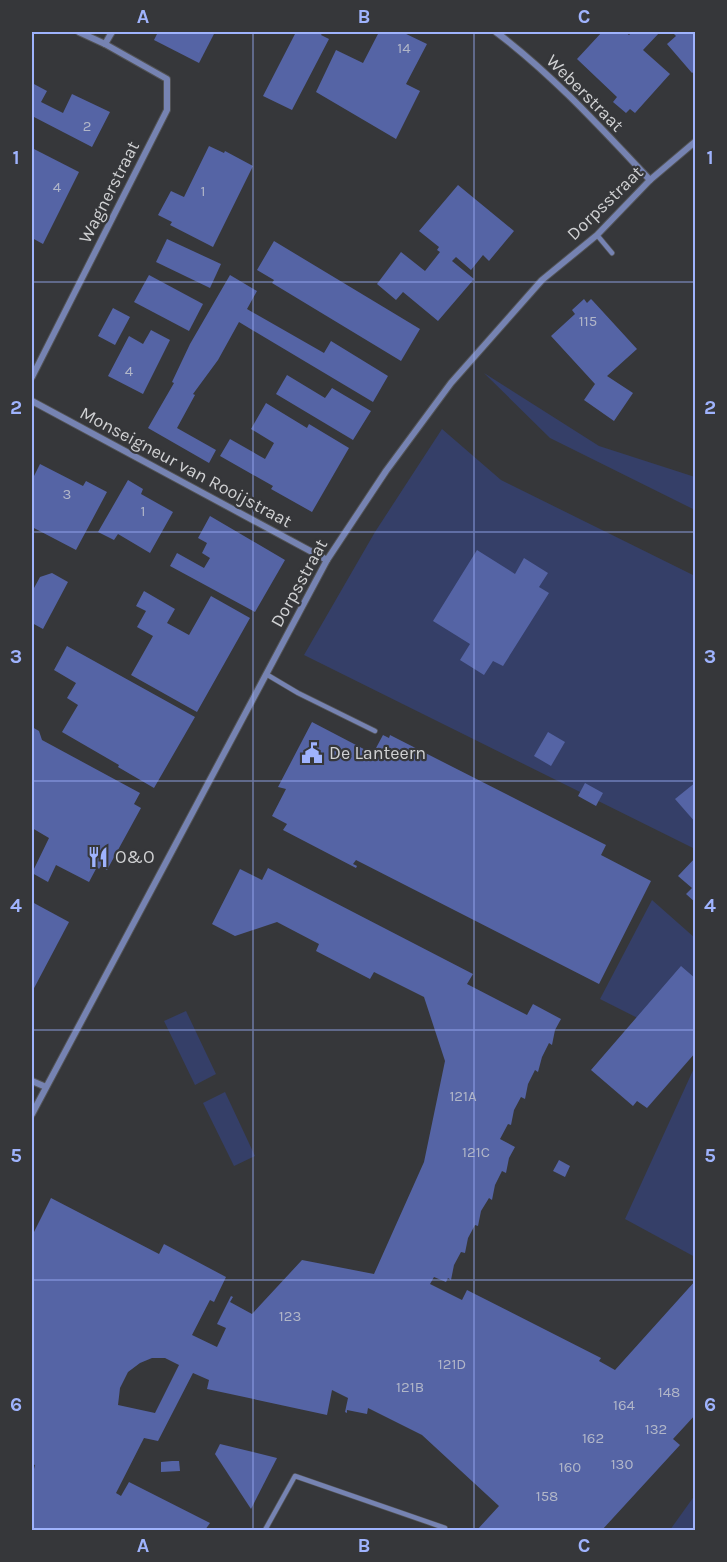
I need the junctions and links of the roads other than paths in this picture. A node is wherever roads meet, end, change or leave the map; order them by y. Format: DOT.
graph roads {
  1 [pos="78,32"];
  2 [pos="112,32"];
  3 [pos="496,32"];
  4 [pos="105,44"];
  5 [pos="696,141"];
  6 [pos="650,180"];
  7 [pos="597,235"];
  8 [pos="612,254"];
  9 [pos="32,377"];
  10 [pos="32,401"];
  11 [pos="327,560"];
  12 [pos="266,674"];
  13 [pos="375,731"];
  14 [pos="32,1081"];
  15 [pos="46,1087"];
  16 [pos="32,1114"];
  17 [pos="445,1528"];
  18 [pos="265,1530"];
  1 -- 4 [label="street"];
  2 -- 4 [label="street"];
  3 -- 6 [label="street, Weberstraat"];
  4 -- 9 [label="street, Wagnerstraat"];
  5 -- 6 [label="street, Dorpsstraat"];
  6 -- 7 [label="street, Dorpsstraat"];
  7 -- 8 [label="lane"];
  7 -- 11 [label="street, Dorpsstraat"];
  10 -- 11 [label="street, Monseigneur van Rooijstraat"];
  11 -- 12 [label="street, Dorpsstraat"];
  12 -- 13 [label="lane"];
  12 -- 15 [label="street, Dorpsstraat"];
  14 -- 15 [label="street"];
  15 -- 16 [label="street, Dorpsstraat"];
  17 -- 18 [label="lane"];
}
